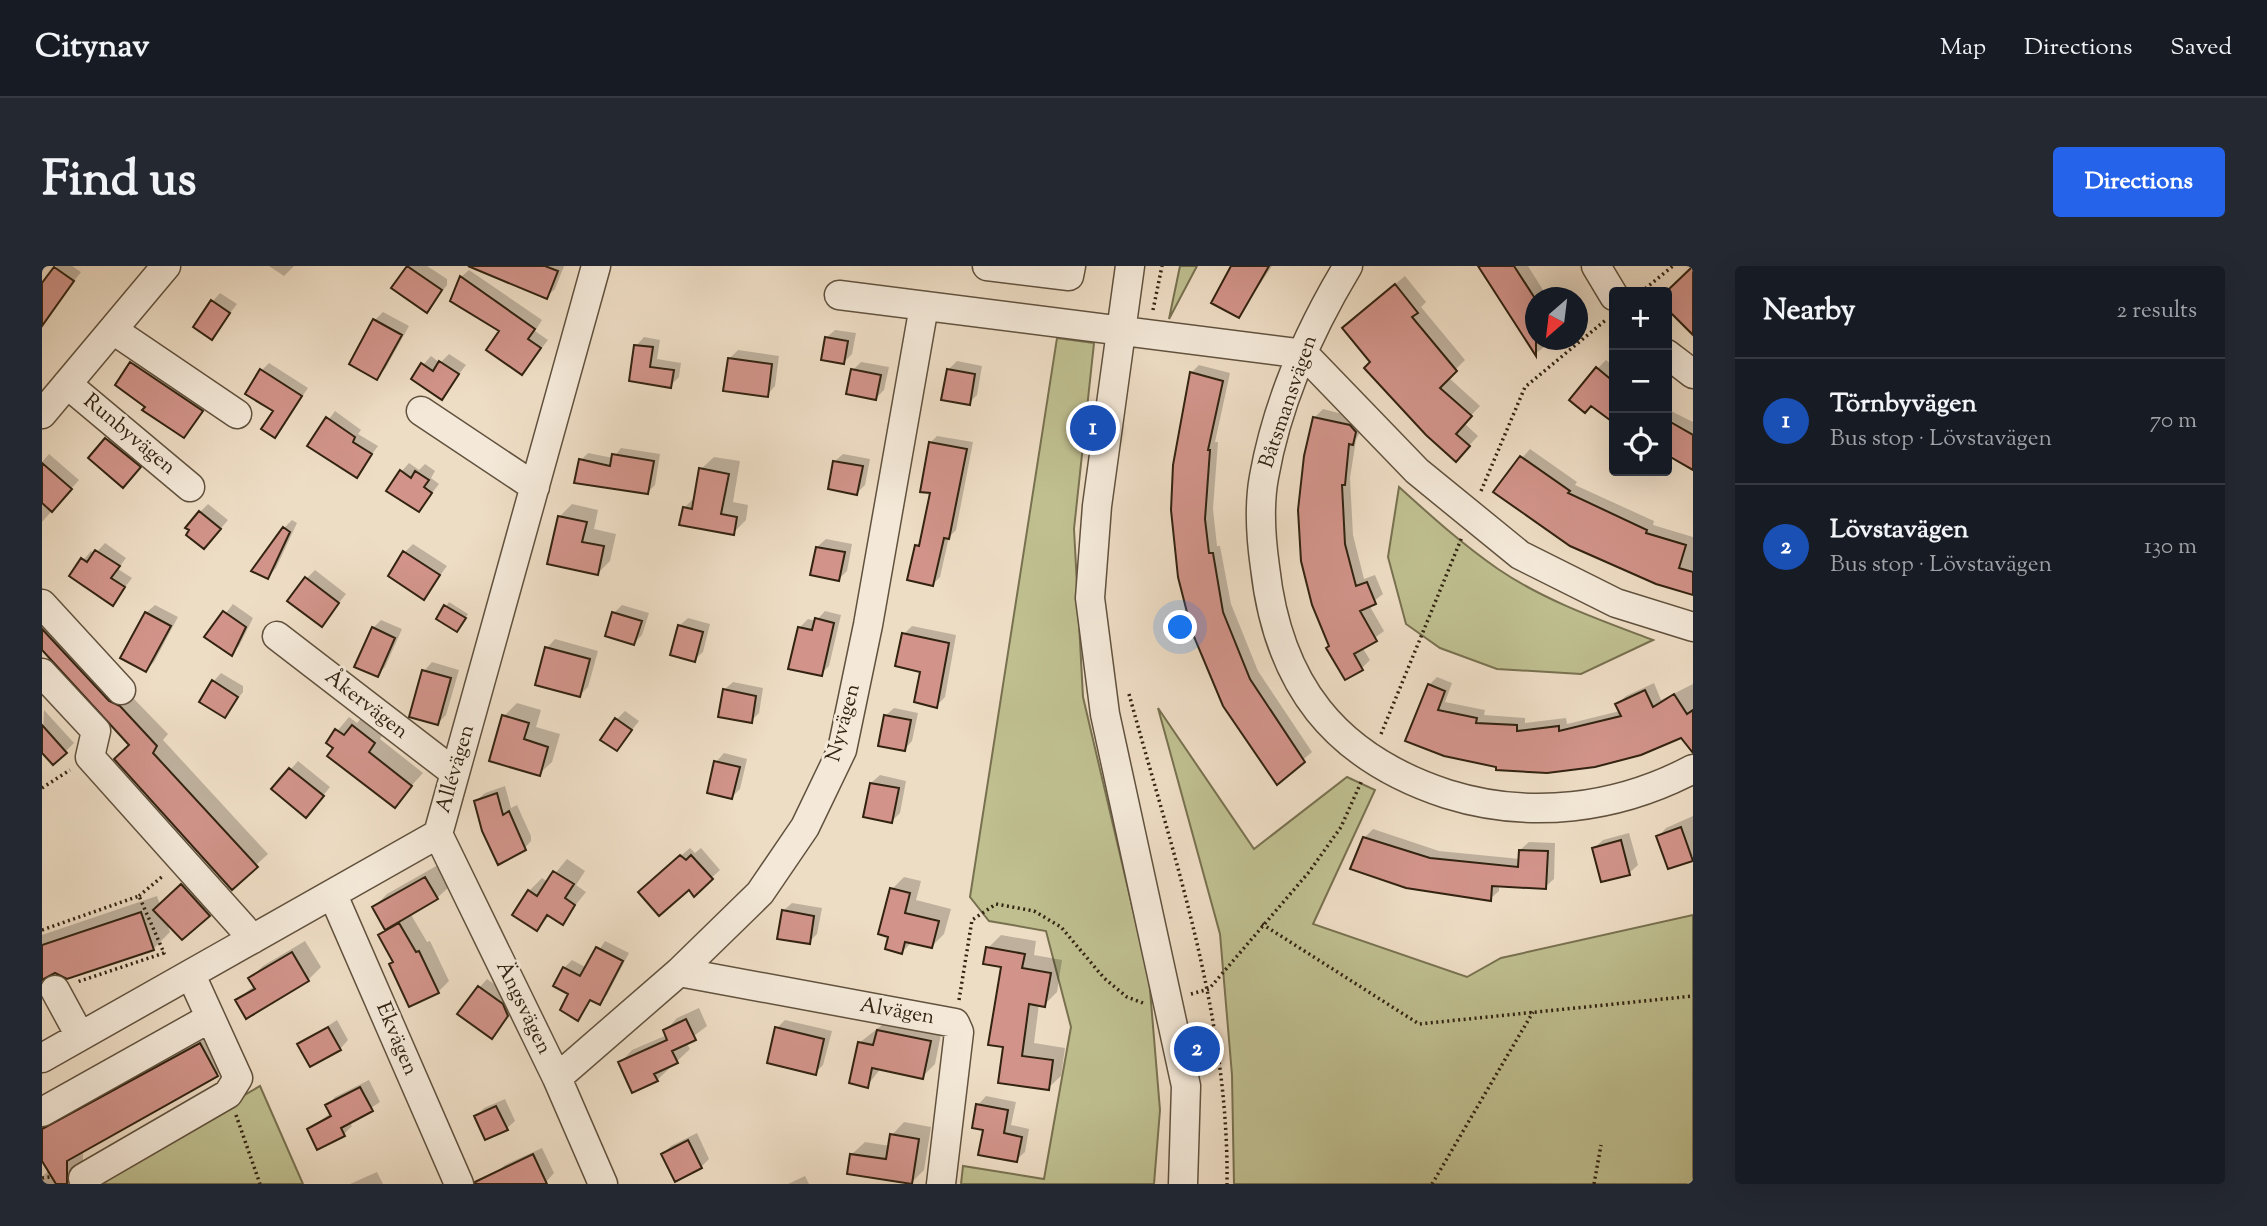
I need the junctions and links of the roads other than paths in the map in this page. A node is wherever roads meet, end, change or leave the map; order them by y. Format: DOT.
graph roads {
  1 [pos="166,266"];
  2 [pos="596,266"];
  3 [pos="986,266"];
  4 [pos="1071,266"];
  5 [pos="1130,266"];
  6 [pos="1348,266"];
  7 [pos="1596,266"];
  8 [pos="1609,288"];
  9 [pos="839,295"];
  10 [pos="924,306"];
  11 [pos="113,330"];
  12 [pos="1134,332"];
  13 [pos="1304,354"];
  14 [pos="1672,358"];
  15 [pos="1693,374"];
  16 [pos="67,384"];
  17 [pos="421,411"];
  18 [pos="42,414"];
  19 [pos="237,414"];
  20 [pos="190,487"];
  21 [pos="535,487"];
  22 [pos="42,604"];
  23 [pos="1693,627"];
  24 [pos="276,636"];
  25 [pos="42,673"];
  26 [pos="121,690"];
  27 [pos="1693,769"];
  28 [pos="455,774"];
  29 [pos="438,834"];
  30 [pos="333,895"];
  31 [pos="253,939"];
  32 [pos="679,972"];
  33 [pos="191,975"];
  34 [pos="55,990"];
  35 [pos="211,1018"];
  36 [pos="80,1036"];
  37 [pos="42,1058"];
  38 [pos="557,1078"];
  39 [pos="42,1112"];
  40 [pos="85,1184"];
  41 [pos="459,1184"];
  42 [pos="603,1184"];
  43 [pos="941,1184"];
  44 [pos="1183,1184"];
  1 -- 11 [label="street, Runbyvägen"];
  2 -- 21 [label="street, Allévägen"];
  3 -- 4 [label="street"];
  5 -- 12 [label="street"];
  6 -- 13 [label="street, Båtsmansvägen"];
  7 -- 8 [label="street"];
  9 -- 10 [label="street"];
  10 -- 12 [label="street"];
  10 -- 32 [label="street, Nyvägen"];
  11 -- 16 [label="street, Runbyvägen"];
  11 -- 19 [label="street"];
  12 -- 13 [label="street"];
  12 -- 44 [label="street"];
  13 -- 23 [label="street"];
  13 -- 27 [label="street, Båtsmansvägen"];
  14 -- 15 [label="street"];
  16 -- 18 [label="street, Runbyvägen"];
  16 -- 20 [label="street, Runbyvägen"];
  17 -- 21 [label="street"];
  21 -- 28 [label="street, Allévägen"];
  22 -- 26 [label="street"];
  24 -- 28 [label="street, Åkervägen"];
  25 -- 31 [label="street"];
  28 -- 29 [label="street, Allévägen"];
  29 -- 30 [label="street, Allévägen"];
  29 -- 38 [label="street, Ängsvägen"];
  30 -- 31 [label="street, Allévägen"];
  30 -- 41 [label="street, Ekvägen"];
  31 -- 33 [label="street, Allévägen"];
  32 -- 38 [label="street, Nyvägen"];
  32 -- 43 [label="street, Alvägen"];
  33 -- 35 [label="street"];
  33 -- 36 [label="street, Allévägen"];
  34 -- 36 [label="street"];
  35 -- 39 [label="street"];
  35 -- 40 [label="street"];
  36 -- 37 [label="street, Allévägen"];
  38 -- 42 [label="street, Ängsvägen"];
}
